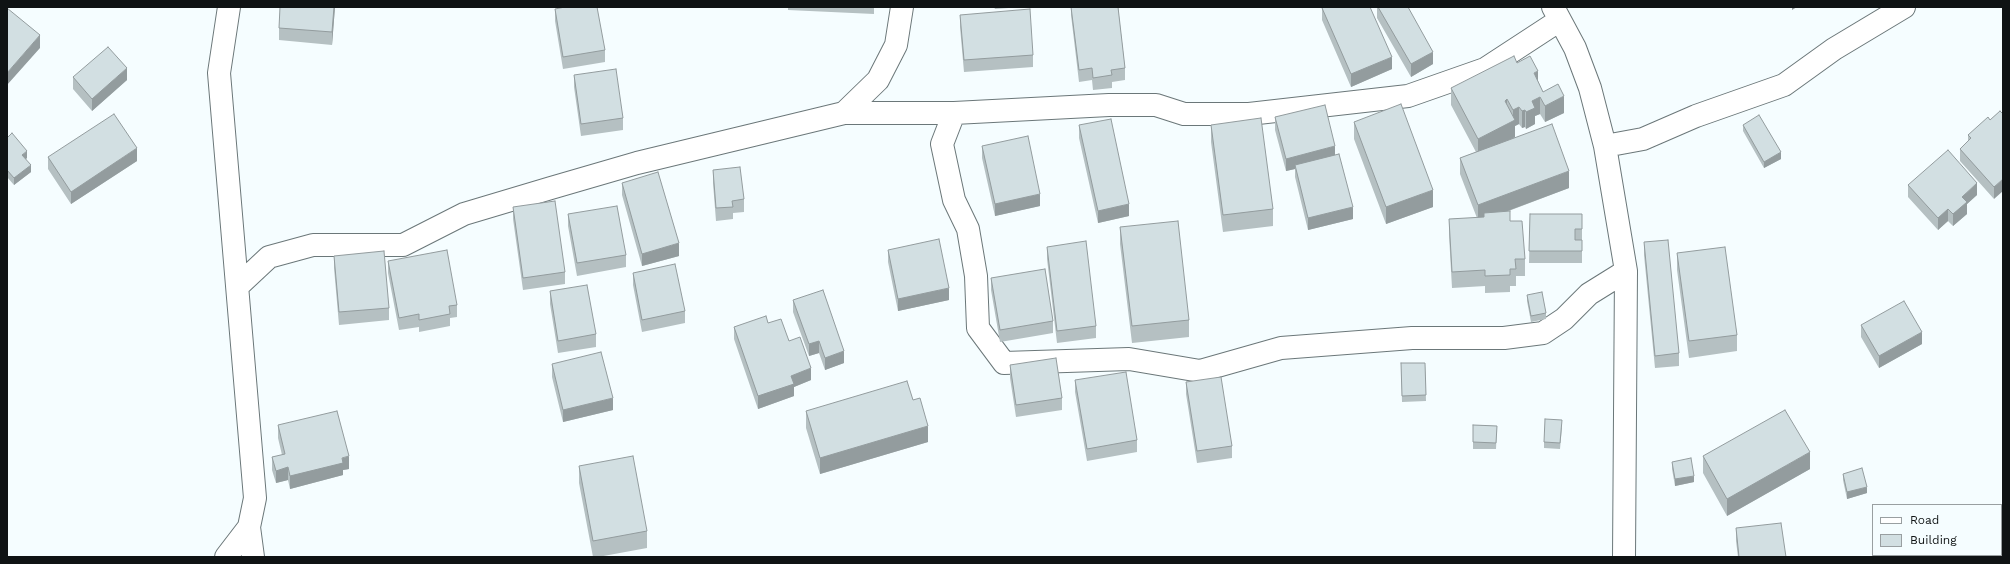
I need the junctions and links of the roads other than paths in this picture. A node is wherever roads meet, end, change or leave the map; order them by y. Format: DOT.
graph roads {
  1 [pos="229,7"];
  2 [pos="902,7"];
  3 [pos="1904,7"];
  4 [pos="1556,13"];
  5 [pos="844,113"];
  6 [pos="954,113"];
  7 [pos="1604,146"];
  8 [pos="1626,271"];
  9 [pos="238,286"];
  10 [pos="249,527"];
  11 [pos="226,557"];
  12 [pos="253,557"];
  13 [pos="1624,557"];
  1 -- 9 [label="street"];
  2 -- 5 [label="street"];
  3 -- 7 [label="street"];
  4 -- 6 [label="street"];
  4 -- 7 [label="street"];
  5 -- 6 [label="street"];
  5 -- 9 [label="street"];
  6 -- 8 [label="street"];
  7 -- 8 [label="street"];
  8 -- 13 [label="street"];
  9 -- 10 [label="street"];
  10 -- 11 [label="street"];
  10 -- 12 [label="street"];
}
